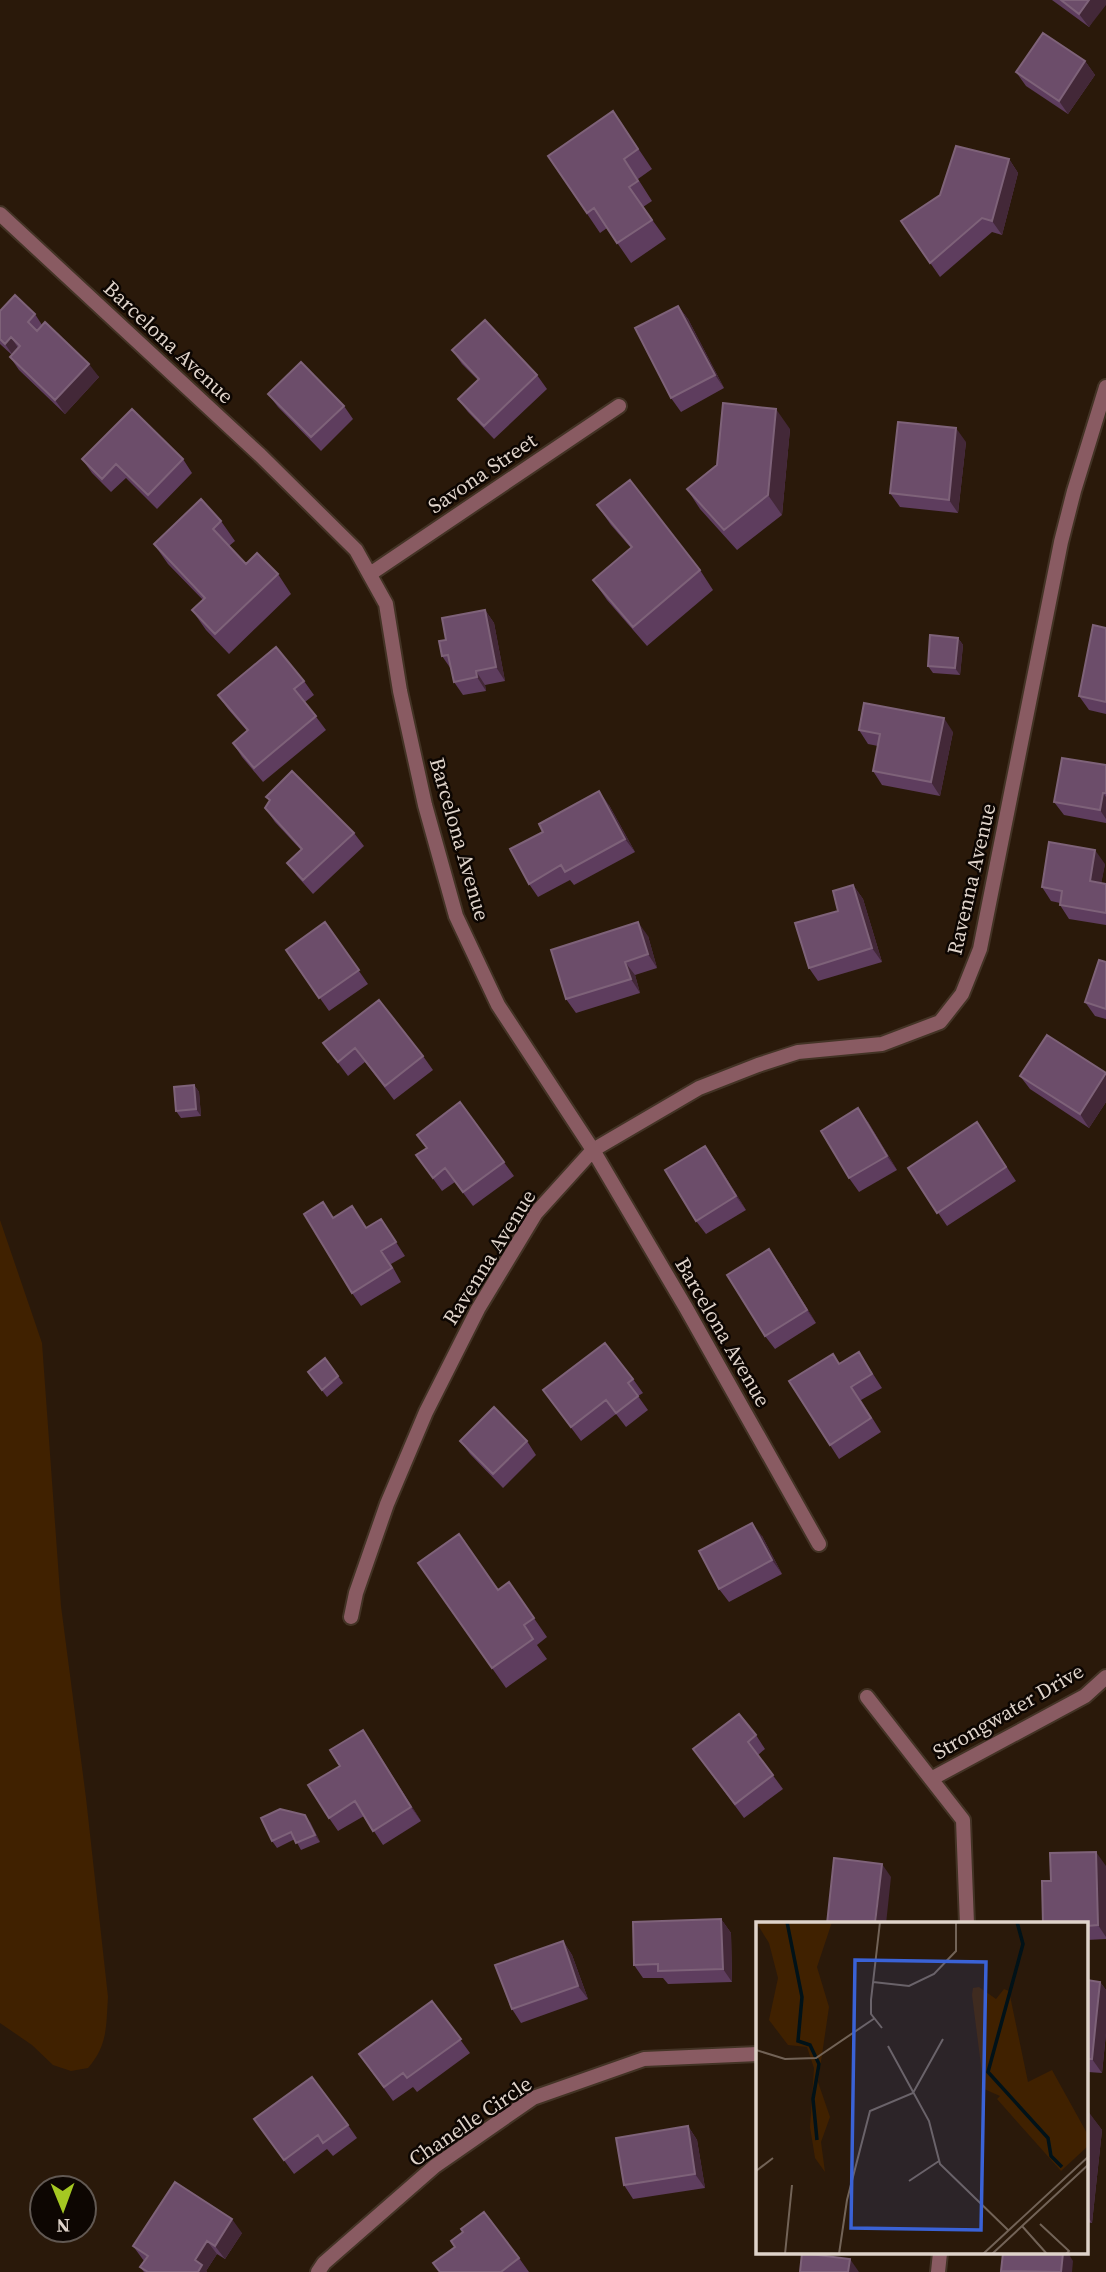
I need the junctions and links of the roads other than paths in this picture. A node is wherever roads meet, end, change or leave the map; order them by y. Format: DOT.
graph roads {
  1 [pos="0,214"];
  2 [pos="1106,387"];
  3 [pos="619,407"];
  4 [pos="370,574"];
  5 [pos="593,1150"];
  6 [pos="819,1544"];
  7 [pos="351,1617"];
  8 [pos="1106,1677"];
  9 [pos="867,1697"];
  10 [pos="931,1780"];
  11 [pos="967,1922"];
  12 [pos="756,2054"];
  13 [pos="940,2254"];
  14 [pos="318,2272"];
  15 [pos="938,2272"];
  1 -- 4 [label="street, Barcelona Avenue"];
  2 -- 5 [label="street, Ravenna Avenue"];
  3 -- 4 [label="street, Savona Street"];
  4 -- 5 [label="street, Barcelona Avenue"];
  5 -- 6 [label="street, Barcelona Avenue"];
  5 -- 7 [label="street, Ravenna Avenue"];
  8 -- 10 [label="street, Strongwater Drive"];
  9 -- 10 [label="street"];
  10 -- 11 [label="street"];
  12 -- 14 [label="street, Chanelle Circle"];
  13 -- 15 [label="street"];
}
